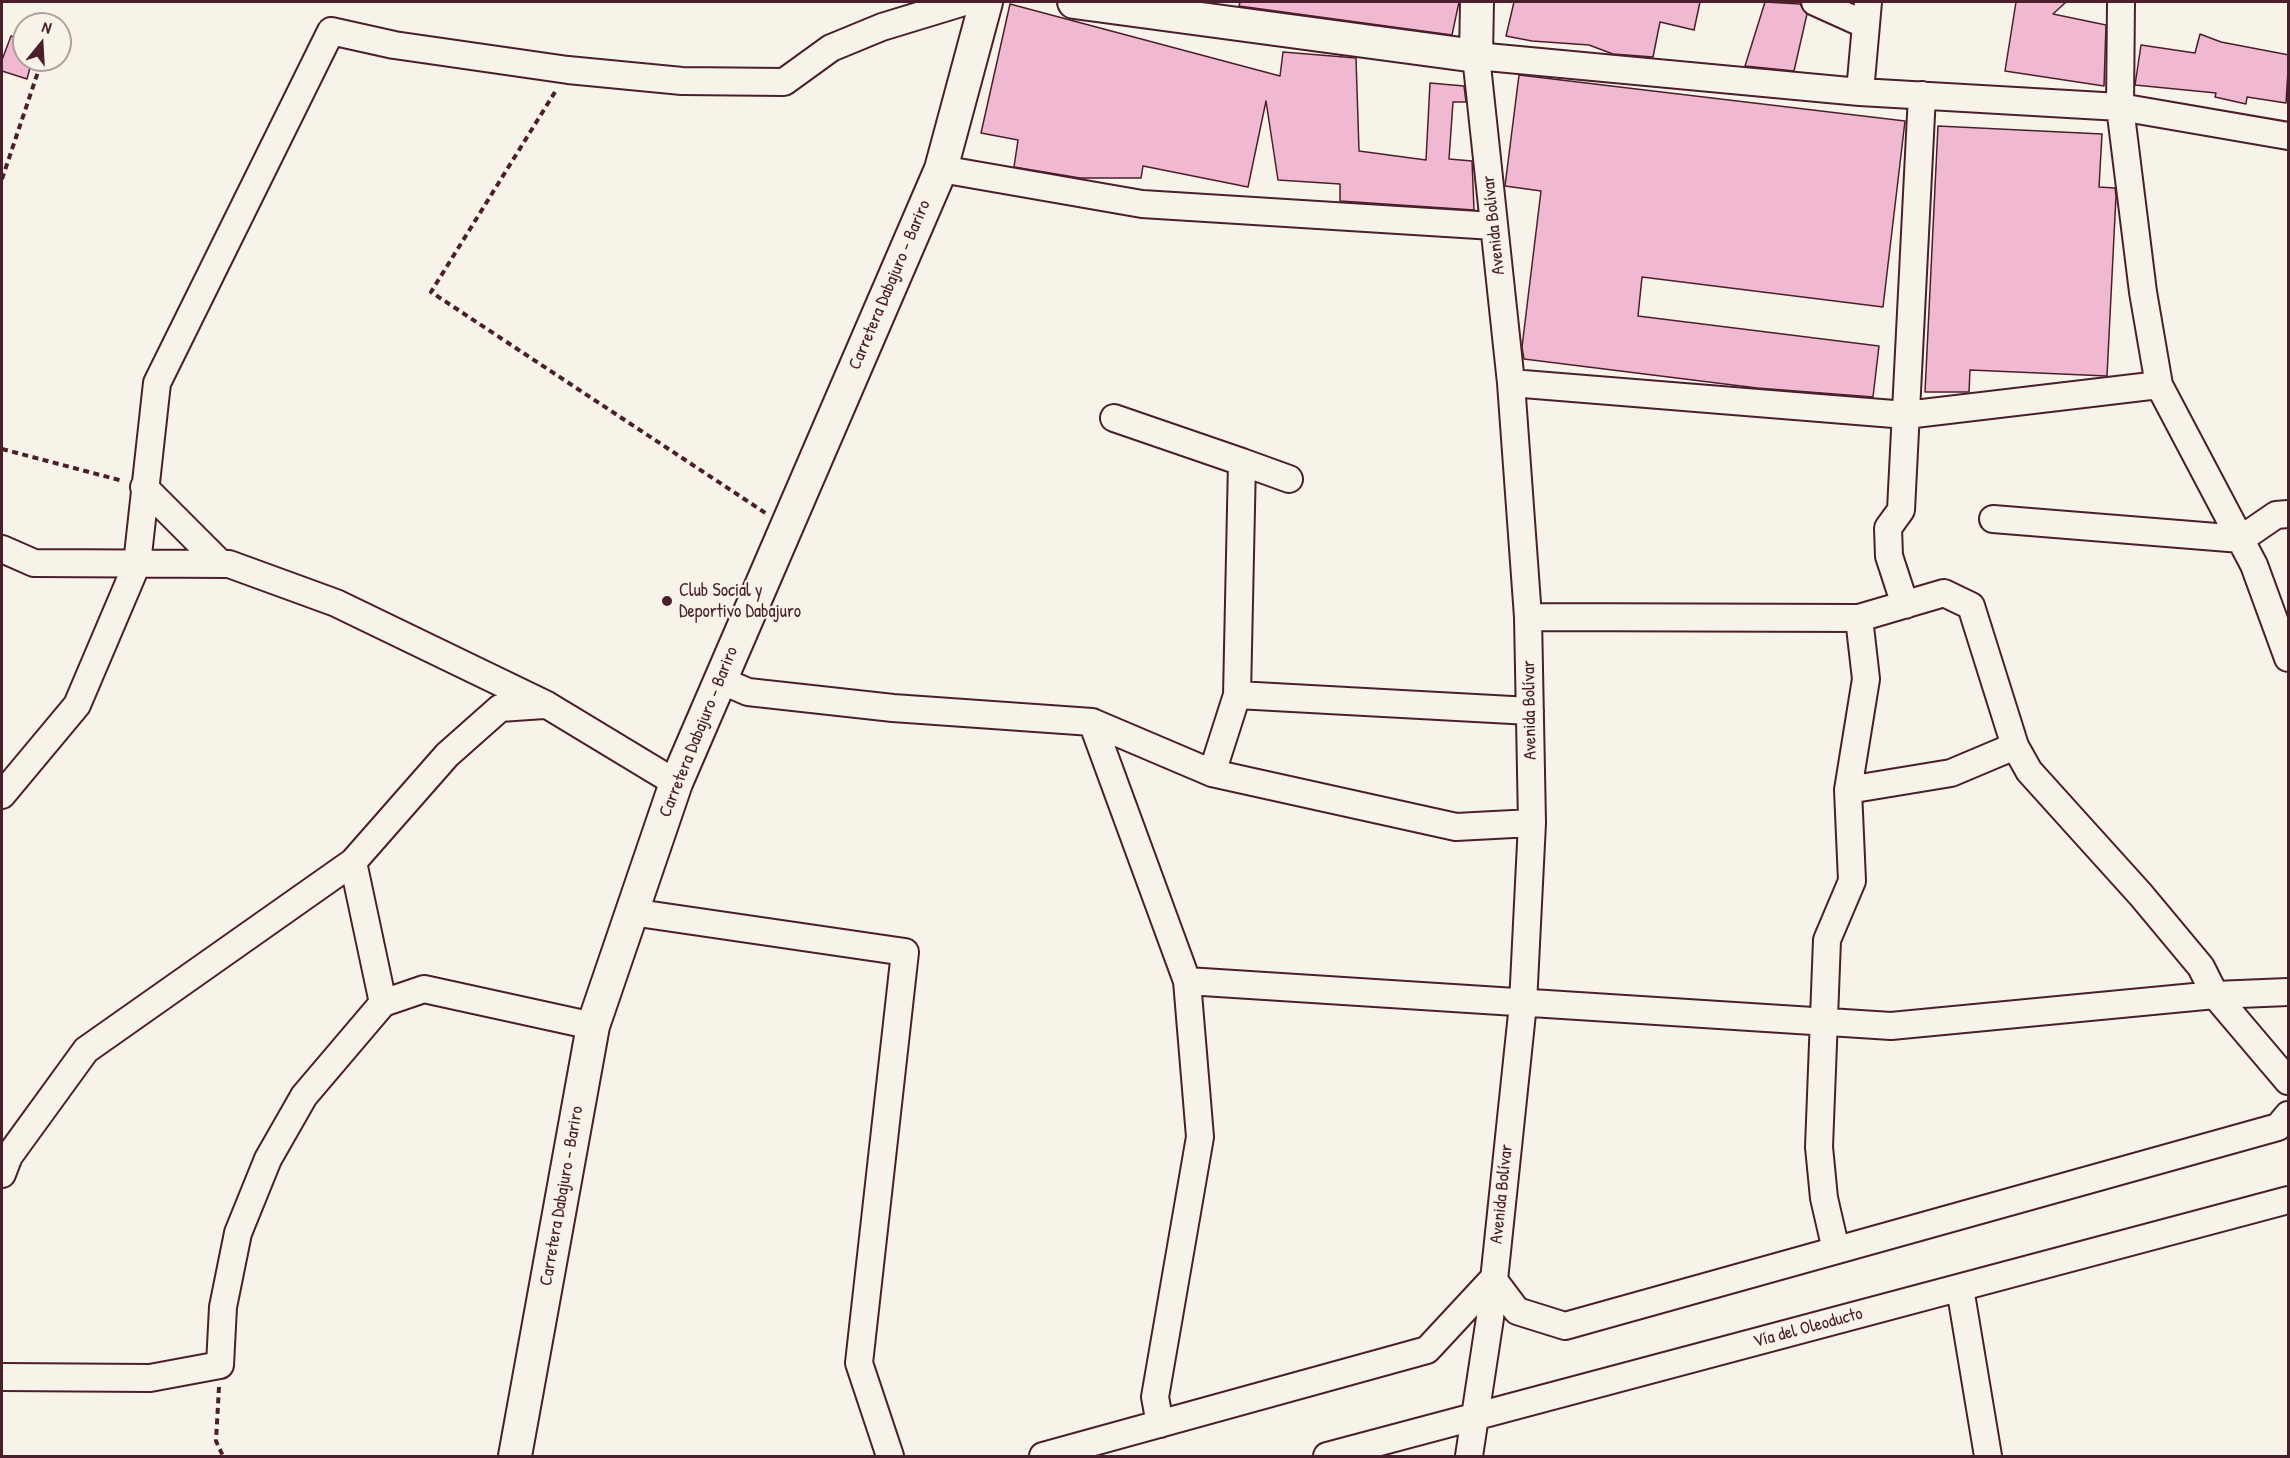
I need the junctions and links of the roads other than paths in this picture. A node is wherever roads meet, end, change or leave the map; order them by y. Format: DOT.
graph roads {
  1 [pos="964,2"];
  2 [pos="986,2"];
  3 [pos="1074,2"];
  4 [pos="1478,2"];
  5 [pos="1815,2"];
  6 [pos="2121,2"];
  7 [pos="1867,13"];
  8 [pos="1476,57"];
  9 [pos="1860,92"];
  10 [pos="1922,95"];
  11 [pos="2120,106"];
  12 [pos="2289,136"];
  13 [pos="940,169"];
  14 [pos="1494,226"];
  15 [pos="1511,383"];
  16 [pos="2159,385"];
  17 [pos="1906,414"];
  18 [pos="1114,418"];
  19 [pos="1242,462"];
  20 [pos="1289,479"];
  21 [pos="144,487"];
  22 [pos="2284,508"];
  23 [pos="1993,519"];
  24 [pos="2241,539"];
  25 [pos="2,549"];
  26 [pos="136,564"];
  27 [pos="221,564"];
  28 [pos="1905,605"];
  29 [pos="1528,617"];
  30 [pos="1859,618"];
  31 [pos="2289,658"];
  32 [pos="720,680"];
  33 [pos="1237,695"];
  34 [pos="547,705"];
  35 [pos="1530,711"];
  36 [pos="1092,722"];
  37 [pos="2015,746"];
  38 [pos="1212,773"];
  39 [pos="676,783"];
  40 [pos="1848,790"];
  41 [pos="2,795"];
  42 [pos="1532,823"];
  43 [pos="353,862"];
  44 [pos="631,912"];
  45 [pos="1187,981"];
  46 [pos="2289,992"];
  47 [pos="2214,995"];
  48 [pos="383,1003"];
  49 [pos="1523,1004"];
  50 [pos="1823,1022"];
  51 [pos="593,1026"];
  52 [pos="2289,1081"];
  53 [pos="2289,1115"];
  54 [pos="2,1174"];
  55 [pos="2289,1200"];
  56 [pos="1836,1250"];
  57 [pos="1493,1279"];
  58 [pos="1960,1288"];
  59 [pos="2,1377"];
  60 [pos="1475,1417"];
  61 [pos="1160,1424"];
  62 [pos="514,1456"];
  63 [pos="890,1456"];
  64 [pos="1043,1456"];
  65 [pos="1327,1456"];
  66 [pos="1468,1456"];
  67 [pos="1988,1456"];
  1 -- 21 [label="street"];
  2 -- 13 [label="street, Carretera Dabajuro - Bariro"];
  3 -- 8 [label="street"];
  4 -- 8 [label="street, Avenida Bolívar"];
  5 -- 7 [label="street"];
  6 -- 11 [label="street"];
  7 -- 9 [label="street"];
  8 -- 9 [label="street"];
  8 -- 14 [label="street, Avenida Bolívar"];
  9 -- 10 [label="street"];
  10 -- 11 [label="street"];
  10 -- 17 [label="street"];
  11 -- 12 [label="street"];
  11 -- 16 [label="street"];
  13 -- 14 [label="street"];
  13 -- 32 [label="street, Carretera Dabajuro - Bariro"];
  14 -- 15 [label="street, Avenida Bolívar"];
  15 -- 17 [label="street"];
  15 -- 29 [label="street, Avenida Bolívar"];
  16 -- 17 [label="street"];
  16 -- 24 [label="street"];
  17 -- 28 [label="street"];
  18 -- 19 [label="street"];
  19 -- 20 [label="street"];
  19 -- 33 [label="street"];
  21 -- 26 [label="street"];
  21 -- 27 [label="street"];
  22 -- 24 [label="street"];
  23 -- 24 [label="street"];
  24 -- 31 [label="street"];
  25 -- 26 [label="street"];
  26 -- 27 [label="street"];
  26 -- 41 [label="street"];
  27 -- 34 [label="street"];
  28 -- 30 [label="street"];
  28 -- 37 [label="street"];
  29 -- 30 [label="street"];
  29 -- 35 [label="street, Avenida Bolívar"];
  30 -- 40 [label="street"];
  32 -- 36 [label="street"];
  32 -- 39 [label="street, Carretera Dabajuro - Bariro"];
  33 -- 35 [label="street"];
  33 -- 38 [label="street"];
  34 -- 39 [label="street"];
  34 -- 43 [label="street"];
  35 -- 42 [label="street, Avenida Bolívar"];
  36 -- 38 [label="street"];
  36 -- 45 [label="street"];
  37 -- 40 [label="street"];
  37 -- 47 [label="street"];
  38 -- 42 [label="street"];
  39 -- 44 [label="street, Carretera Dabajuro - Bariro"];
  40 -- 50 [label="street"];
  42 -- 49 [label="street, Avenida Bolívar"];
  43 -- 48 [label="street"];
  43 -- 54 [label="street"];
  44 -- 51 [label="street, Carretera Dabajuro - Bariro"];
  44 -- 63 [label="street"];
  45 -- 49 [label="street"];
  45 -- 61 [label="street"];
  46 -- 47 [label="street"];
  47 -- 50 [label="street"];
  47 -- 52 [label="street"];
  48 -- 51 [label="street"];
  48 -- 59 [label="street"];
  49 -- 50 [label="street"];
  49 -- 57 [label="street, Avenida Bolívar"];
  50 -- 56 [label="street"];
  51 -- 62 [label="street, Carretera Dabajuro - Bariro"];
  53 -- 56 [label="street"];
  55 -- 58 [label="street, Vía del Oleoducto"];
  56 -- 57 [label="street"];
  57 -- 60 [label="street, Avenida Bolívar"];
  57 -- 61 [label="street"];
  58 -- 60 [label="street, Vía del Oleoducto"];
  58 -- 67 [label="street"];
  60 -- 65 [label="street, Vía del Oleoducto"];
  60 -- 66 [label="street, Avenida Bolívar"];
  61 -- 64 [label="street"];
}
